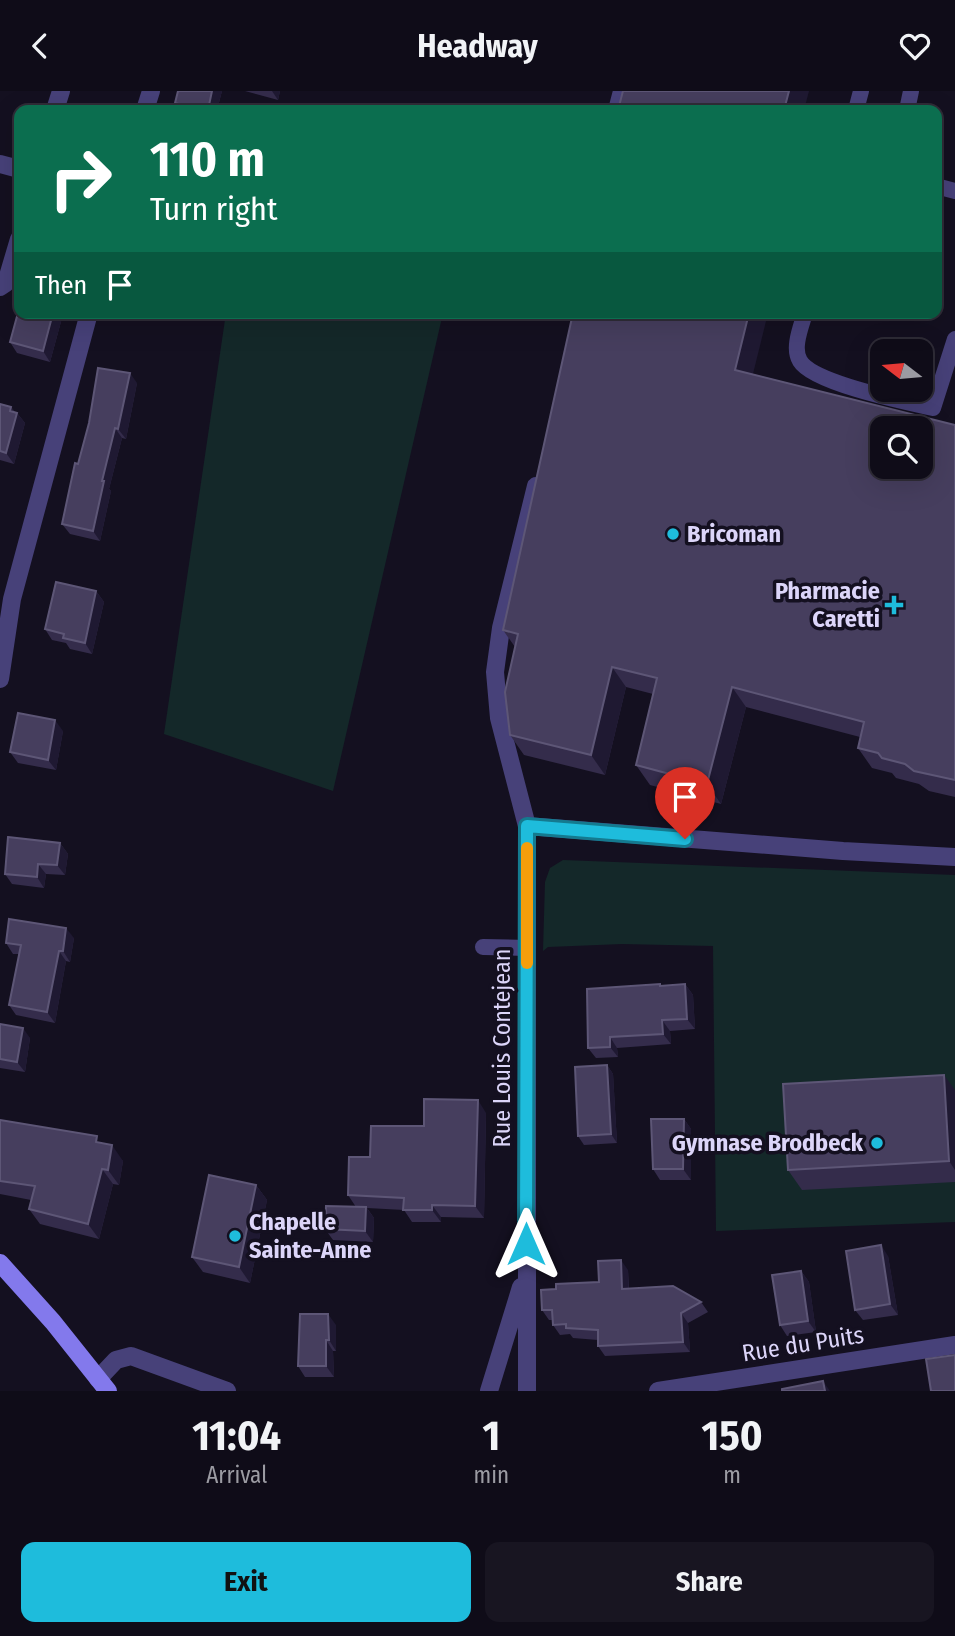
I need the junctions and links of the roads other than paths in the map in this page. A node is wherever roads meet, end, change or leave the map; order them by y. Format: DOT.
graph roads {
  1 [pos="14,253"];
  2 [pos="3,285"];
  3 [pos="87,319"];
  4 [pos="803,319"];
  5 [pos="955,339"];
  6 [pos="540,470"];
  7 [pos="0,680"];
  8 [pos="527,826"];
  9 [pos="955,857"];
  10 [pos="483,947"];
  11 [pos="527,948"];
  12 [pos="0,1263"];
  13 [pos="526,1271"];
  14 [pos="955,1345"];
  15 [pos="99,1387"];
  16 [pos="227,1391"];
  17 [pos="489,1391"];
  18 [pos="527,1391"];
  19 [pos="658,1391"];
  1 -- 2 [label="street"];
  3 -- 7 [label="street"];
  4 -- 5 [label="lane"];
  6 -- 8 [label="street, Rue Louis Contejean"];
  8 -- 9 [label="street"];
  8 -- 11 [label="street, Rue Louis Contejean"];
  10 -- 11 [label="lane"];
  11 -- 13 [label="street, Rue Louis Contejean"];
  12 -- 15 [label="street"];
  13 -- 17 [label="street, Rue Louis Contejean"];
  13 -- 18 [label="street, Rue Louis Contejean"];
  14 -- 19 [label="street, Rue du Puits"];
  15 -- 16 [label="street"];
}
